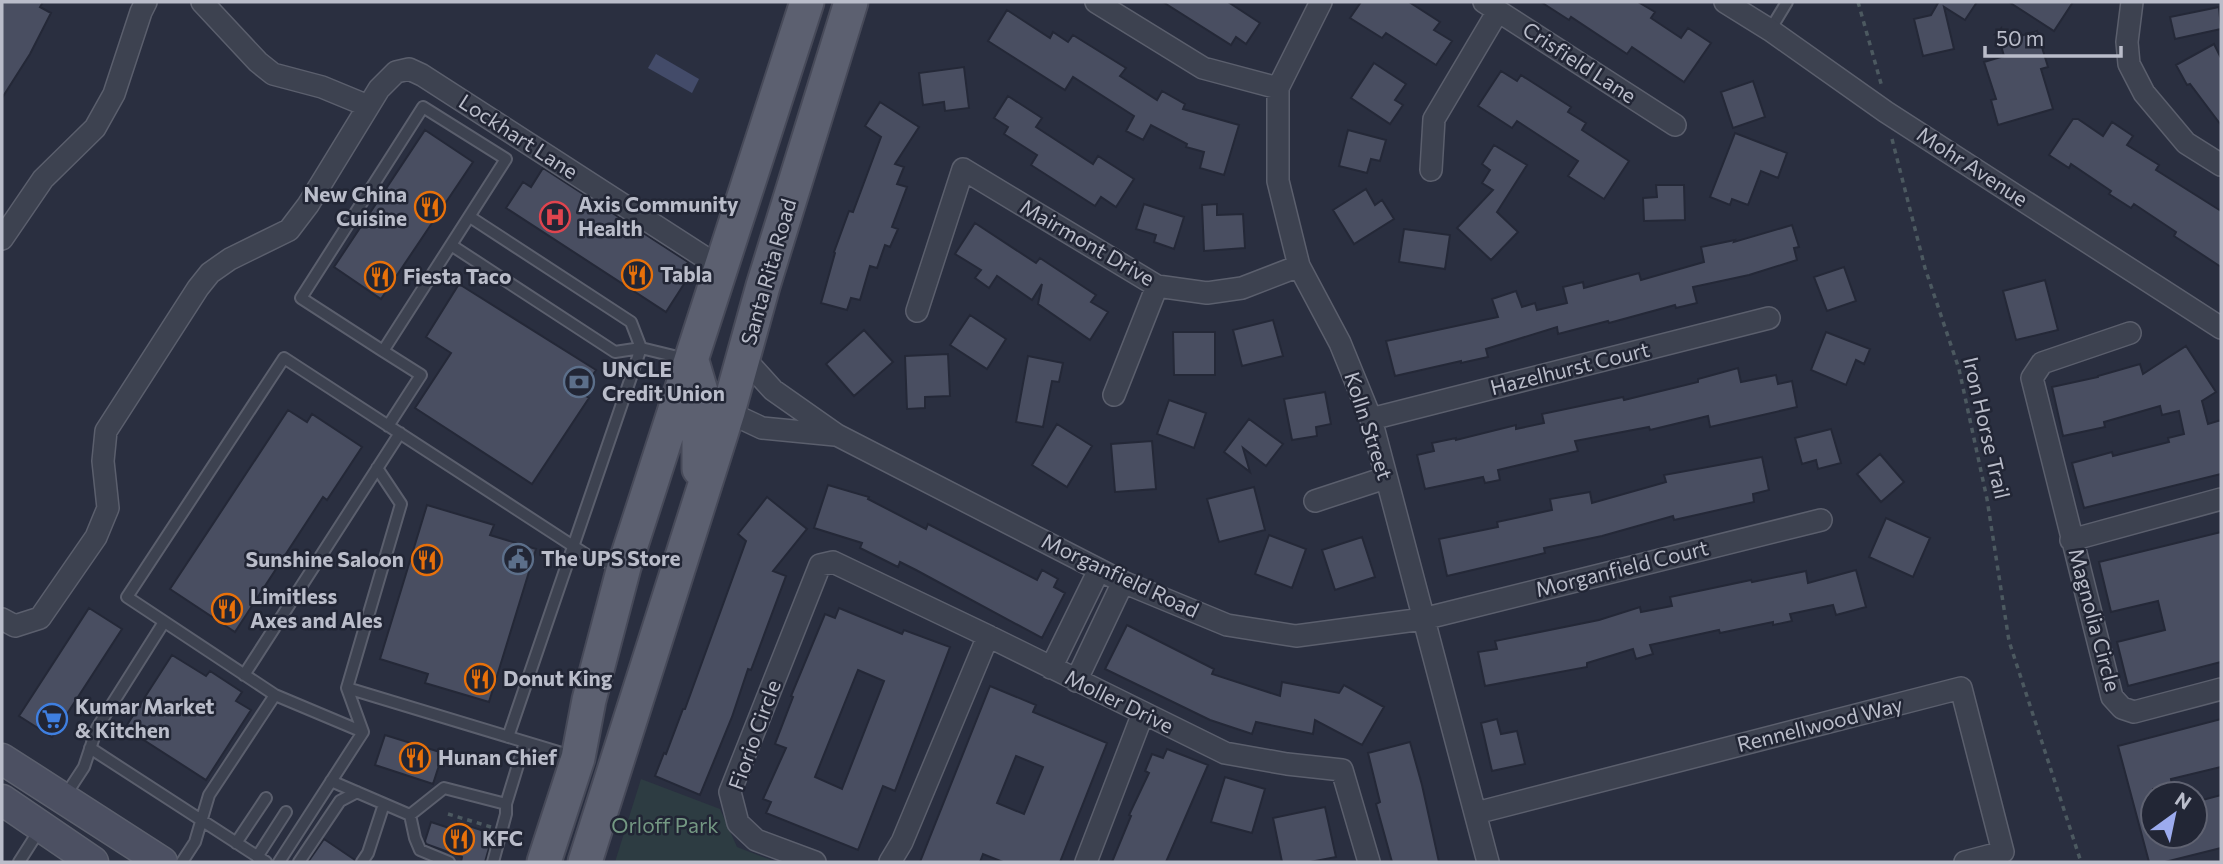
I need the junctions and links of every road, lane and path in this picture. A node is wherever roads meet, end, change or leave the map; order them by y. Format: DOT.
graph roads {
  1 [pos="146,2"];
  2 [pos="202,2"];
  3 [pos="807,2"];
  4 [pos="852,2"];
  5 [pos="1096,2"];
  6 [pos="1321,2"];
  7 [pos="1726,2"];
  8 [pos="1787,2"];
  9 [pos="1858,2"];
  10 [pos="2132,2"];
  11 [pos="1491,6"];
  12 [pos="1770,30"];
  13 [pos="789,61"];
  14 [pos="828,72"];
  15 [pos="1278,88"];
  16 [pos="368,106"];
  17 [pos="1886,112"];
  18 [pos="1675,125"];
  19 [pos="2221,165"];
  20 [pos="1431,170"];
  21 [pos="470,217"];
  22 [pos="2,239"];
  23 [pos="451,245"];
  24 [pos="1299,266"];
  25 [pos="718,278"];
  26 [pos="1157,286"];
  27 [pos="917,311"];
  28 [pos="1769,318"];
  29 [pos="2221,328"];
  30 [pos="2130,333"];
  31 [pos="641,348"];
  32 [pos="383,351"];
  33 [pos="744,358"];
  34 [pos="692,361"];
  35 [pos="1114,395"];
  36 [pos="728,412"];
  37 [pos="1371,419"];
  38 [pos="388,426"];
  39 [pos="400,433"];
  40 [pos="837,435"];
  41 [pos="377,468"];
  42 [pos="1385,478"];
  43 [pos="2221,499"];
  44 [pos="1315,501"];
  45 [pos="698,506"];
  46 [pos="1821,520"];
  47 [pos="2071,540"];
  48 [pos="572,545"];
  49 [pos="820,565"];
  50 [pos="624,567"];
  51 [pos="1099,570"];
  52 [pos="1123,582"];
  53 [pos="1423,619"];
  54 [pos="2,620"];
  55 [pos="164,622"];
  56 [pos="988,636"];
  57 [pos="1051,668"];
  58 [pos="244,675"];
  59 [pos="1076,681"];
  60 [pos="347,688"];
  61 [pos="2221,689"];
  62 [pos="275,695"];
  63 [pos="1143,713"];
  64 [pos="363,732"];
  65 [pos="508,737"];
  66 [pos="525,742"];
  67 [pos="90,748"];
  68 [pos="578,758"];
  69 [pos="2,759"];
  70 [pos="331,781"];
  71 [pos="357,792"];
  72 [pos="64,798"];
  73 [pos="266,798"];
  74 [pos="2,800"];
  75 [pos="384,804"];
  76 [pos="506,804"];
  77 [pos="286,812"];
  78 [pos="1476,813"];
  79 [pos="448,814"];
  80 [pos="410,816"];
  81 [pos="202,820"];
  82 [pos="41,828"];
  83 [pos="502,831"];
  84 [pos="236,843"];
  85 [pos="261,859"];
  86 [pos="543,859"];
  87 [pos="19,862"];
  88 [pos="93,862"];
  89 [pos="162,862"];
  90 [pos="182,862"];
  91 [pos="279,862"];
  92 [pos="299,862"];
  93 [pos="362,862"];
  94 [pos="449,862"];
  95 [pos="493,862"];
  96 [pos="584,862"];
  97 [pos="816,862"];
  98 [pos="890,862"];
  99 [pos="1086,862"];
  100 [pos="1368,862"];
  101 [pos="1488,862"];
  102 [pos="1965,862"];
  103 [pos="2081,862"];
  1 -- 22 [label="street"];
  2 -- 16 [label="street"];
  3 -- 13 [label="main road, Santa Rita Road"];
  4 -- 14 [label="main road, Santa Rita Road"];
  5 -- 15 [label="street"];
  6 -- 15 [label="street, Kolln Street"];
  7 -- 12 [label="street, Mohr Avenue"];
  8 -- 12 [label="lane"];
  9 -- 17 [label="path, Iron Horse Trail"];
  10 -- 19 [label="street"];
  11 -- 18 [label="street, Crisfield Lane"];
  11 -- 20 [label="street"];
  12 -- 17 [label="street, Mohr Avenue"];
  13 -- 14 [label="main road"];
  13 -- 25 [label="main road, Santa Rita Road"];
  14 -- 33 [label="main road, Santa Rita Road"];
  15 -- 24 [label="street, Kolln Street"];
  16 -- 25 [label="street, Lockhart Lane"];
  16 -- 54 [label="street"];
  17 -- 29 [label="street, Mohr Avenue"];
  17 -- 103 [label="path, Iron Horse Trail"];
  21 -- 23 [label="lane"];
  21 -- 31 [label="lane"];
  21 -- 32 [label="lane"];
  23 -- 31 [label="lane"];
  23 -- 32 [label="lane"];
  24 -- 26 [label="street, Mairmont Drive"];
  24 -- 37 [label="street, Kolln Street"];
  25 -- 34 [label="main road, Santa Rita Road"];
  25 -- 36 [label="main road"];
  26 -- 27 [label="street, Mairmont Drive"];
  26 -- 35 [label="street"];
  28 -- 37 [label="street, Hazelhurst Court"];
  30 -- 47 [label="street"];
  31 -- 34 [label="lane"];
  31 -- 48 [label="lane"];
  32 -- 38 [label="lane"];
  33 -- 36 [label="main road, Santa Rita Road"];
  33 -- 40 [label="street, Morganfield Road"];
  34 -- 45 [label="main road"];
  34 -- 50 [label="main road, Santa Rita Road"];
  36 -- 40 [label="street, Morganfield Road"];
  36 -- 45 [label="main road, Santa Rita Road"];
  37 -- 42 [label="street, Kolln Street"];
  38 -- 39 [label="lane"];
  38 -- 55 [label="lane"];
  39 -- 41 [label="lane"];
  39 -- 48 [label="lane"];
  40 -- 51 [label="street, Morganfield Road"];
  41 -- 58 [label="lane"];
  41 -- 60 [label="lane"];
  42 -- 44 [label="street"];
  42 -- 53 [label="street, Kolln Street"];
  43 -- 47 [label="street, Magnolia Circle"];
  45 -- 96 [label="main road, Santa Rita Road"];
  46 -- 53 [label="street, Morganfield Court"];
  47 -- 61 [label="street, Magnolia Circle"];
  48 -- 50 [label="lane"];
  48 -- 65 [label="lane"];
  49 -- 56 [label="street, Moller Drive"];
  49 -- 97 [label="street, Fiorio Circle"];
  50 -- 68 [label="main road, Santa Rita Road"];
  51 -- 52 [label="street, Morganfield Road"];
  51 -- 57 [label="street"];
  52 -- 53 [label="street, Morganfield Road"];
  52 -- 59 [label="street"];
  53 -- 78 [label="street, Kolln Street"];
  55 -- 58 [label="lane"];
  55 -- 67 [label="lane"];
  56 -- 57 [label="street, Moller Drive"];
  56 -- 98 [label="street"];
  57 -- 59 [label="street, Moller Drive"];
  58 -- 62 [label="lane"];
  59 -- 63 [label="street, Moller Drive"];
  60 -- 64 [label="lane"];
  60 -- 65 [label="lane"];
  62 -- 64 [label="lane"];
  62 -- 81 [label="lane"];
  63 -- 99 [label="street"];
  63 -- 100 [label="street, Moller Drive"];
  64 -- 70 [label="lane"];
  65 -- 66 [label="lane"];
  66 -- 68 [label="lane"];
  66 -- 76 [label="lane"];
  67 -- 72 [label="lane"];
  67 -- 81 [label="lane"];
  68 -- 86 [label="main road, Santa Rita Road"];
  69 -- 72 [label="main road"];
  70 -- 71 [label="lane"];
  70 -- 91 [label="lane"];
  71 -- 75 [label="lane"];
  71 -- 92 [label="lane"];
  72 -- 89 [label="main road"];
  73 -- 84 [label="lane"];
  74 -- 82 [label="main road"];
  75 -- 80 [label="lane"];
  75 -- 93 [label="lane"];
  76 -- 80 [label="lane"];
  76 -- 83 [label="lane"];
  77 -- 85 [label="lane"];
  78 -- 101 [label="street, Kolln Street"];
  78 -- 102 [label="street, Rennellwood Way"];
  79 -- 83 [label="path"];
  80 -- 94 [label="lane"];
  81 -- 84 [label="lane"];
  81 -- 90 [label="lane"];
  82 -- 87 [label="lane"];
  82 -- 88 [label="main road"];
  83 -- 95 [label="lane"];
  84 -- 85 [label="lane"];
}
